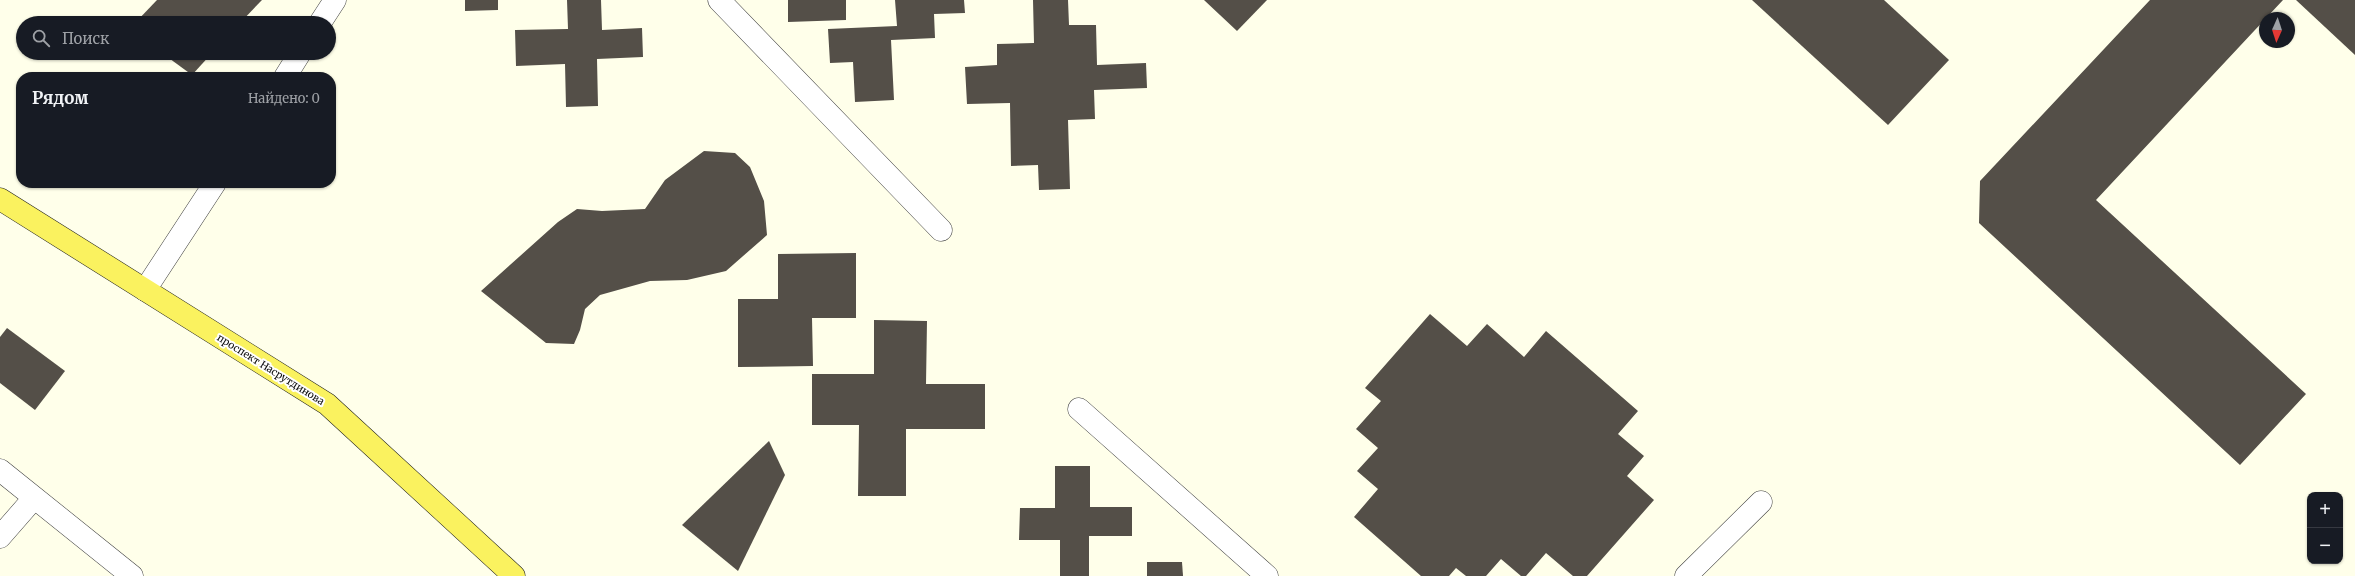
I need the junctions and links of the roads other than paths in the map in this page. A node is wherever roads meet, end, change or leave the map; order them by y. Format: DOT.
graph roads {
  1 [pos="335,0"];
  2 [pos="719,0"];
  3 [pos="325,16"];
  4 [pos="295,60"];
  5 [pos="287,72"];
  6 [pos="212,188"];
  7 [pos="0,199"];
  8 [pos="941,230"];
  9 [pos="145,290"];
  10 [pos="1079,409"];
  11 [pos="0,470"];
  12 [pos="34,498"];
  13 [pos="1761,502"];
  14 [pos="0,537"];
  15 [pos="132,576"];
  16 [pos="514,576"];
  17 [pos="1267,576"];
  18 [pos="1686,576"];
  1 -- 3 [label="street"];
  2 -- 8 [label="street"];
  4 -- 5 [label="street"];
  6 -- 9 [label="street"];
  7 -- 9 [label="main road, проспект Насрутдинова"];
  9 -- 16 [label="main road, проспект Насрутдинова"];
  10 -- 17 [label="street"];
  11 -- 12 [label="street"];
  12 -- 14 [label="street"];
  12 -- 15 [label="street"];
  13 -- 18 [label="street"];
}
